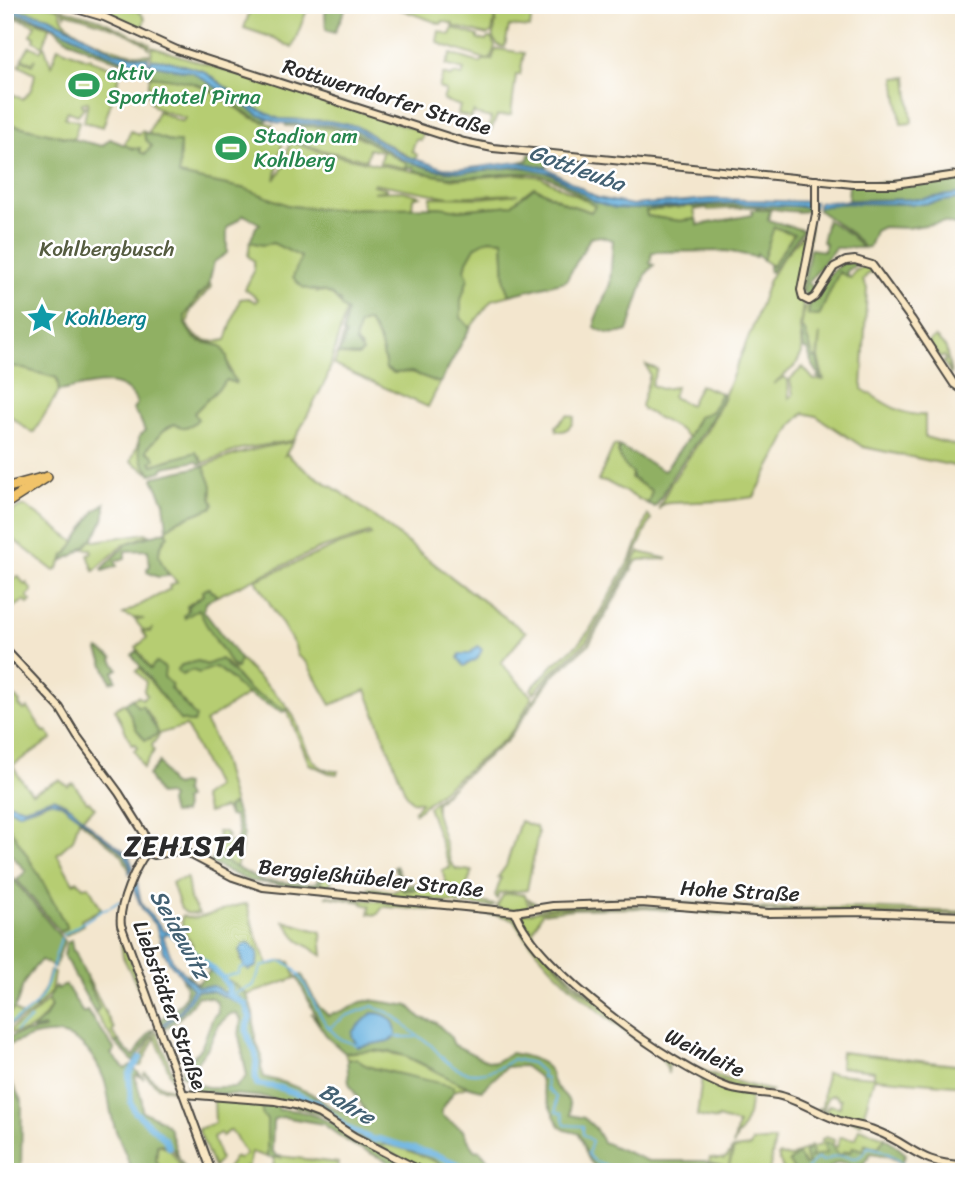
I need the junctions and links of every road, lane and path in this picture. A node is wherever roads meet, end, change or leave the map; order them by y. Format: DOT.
graph roads {
  1 [pos="63,5"];
  2 [pos="964,174"];
  3 [pos="816,180"];
  4 [pos="964,391"];
  5 [pos="47,477"];
  6 [pos="5,488"];
  7 [pos="5,496"];
  8 [pos="5,504"];
  9 [pos="5,649"];
  10 [pos="147,852"];
  11 [pos="515,912"];
  12 [pos="964,916"];
  13 [pos="184,1094"];
  14 [pos="964,1165"];
  15 [pos="212,1172"];
  16 [pos="423,1172"];
  1 -- 3 [label="main road, Rottwerndorfer Straße"];
  2 -- 3 [label="main road, Rottwerndorfer Straße"];
  3 -- 4 [label="main road"];
  5 -- 6 [label="highway"];
  5 -- 7 [label="highway"];
  5 -- 8 [label="highway"];
  9 -- 10 [label="main road"];
  10 -- 11 [label="main road, Berggießhübeler Straße"];
  10 -- 13 [label="main road, Liebstädter Straße"];
  11 -- 12 [label="main road, Hohe Straße"];
  11 -- 14 [label="main road, Weinleite"];
  13 -- 15 [label="main road, Liebstädter Straße"];
  13 -- 16 [label="main road"];
}
